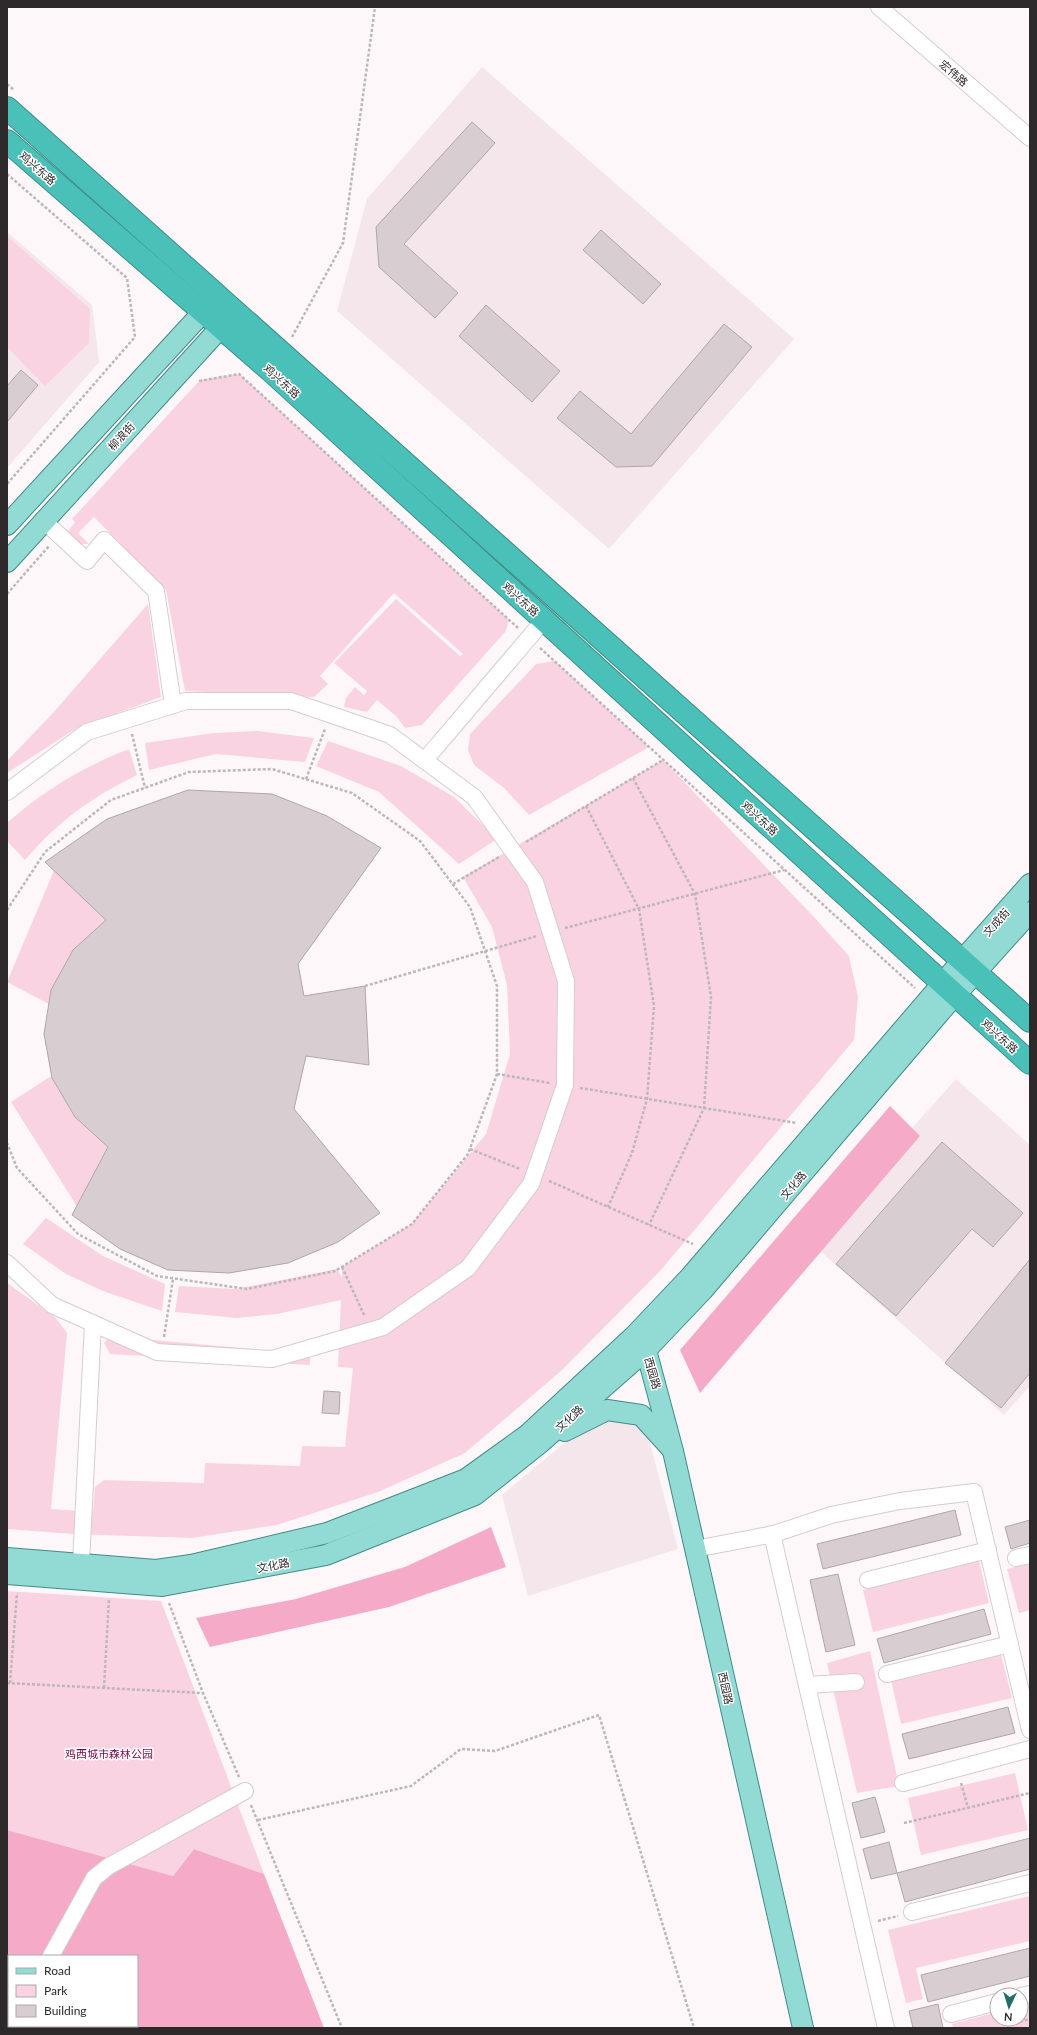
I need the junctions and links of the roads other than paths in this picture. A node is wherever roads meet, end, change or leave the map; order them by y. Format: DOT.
graph roads {
  1 [pos="879,7"];
  2 [pos="7,108"];
  3 [pos="1030,138"];
  4 [pos="7,141"];
  5 [pos="228,306"];
  6 [pos="203,312"];
  7 [pos="221,327"];
  8 [pos="44,520"];
  9 [pos="7,525"];
  10 [pos="7,562"];
  11 [pos="544,620"];
  12 [pos="173,705"];
  13 [pos="425,760"];
  14 [pos="7,792"];
  15 [pos="1030,884"];
  16 [pos="1030,912"];
  17 [pos="969,967"];
  18 [pos="942,993"];
  19 [pos="1030,1021"];
  20 [pos="1030,1063"];
  21 [pos="7,1263"];
  22 [pos="93,1324"];
  23 [pos="641,1342"];
  24 [pos="539,1444"];
  25 [pos="673,1451"];
  26 [pos="772,1534"];
  27 [pos="695,1550"];
  28 [pos="988,1550"];
  29 [pos="7,1558"];
  30 [pos="81,1564"];
  31 [pos="868,1580"];
  32 [pos="12,1581"];
  33 [pos="1010,1644"];
  34 [pos="887,1674"];
  35 [pos="856,1682"];
  36 [pos="807,1685"];
  37 [pos="1030,1730"];
  38 [pos="1030,1749"];
  39 [pos="903,1783"];
  40 [pos="245,1791"];
  41 [pos="1030,1883"];
  42 [pos="912,1912"];
  43 [pos="52,1955"];
  44 [pos="989,2004"];
  45 [pos="951,2014"];
  46 [pos="803,2028"];
  47 [pos="886,2028"];
  1 -- 3 [label="street, 宏伟路"];
  2 -- 5 [label="highway, 鸡兴东路"];
  4 -- 6 [label="highway, 鸡兴东路"];
  5 -- 6 [label="main road"];
  5 -- 7 [label="main road, 柳浪街"];
  5 -- 17 [label="highway, 鸡兴东路"];
  6 -- 7 [label="highway, 鸡兴东路"];
  6 -- 9 [label="main road"];
  7 -- 8 [label="main road, 柳浪街"];
  7 -- 11 [label="highway, 鸡兴东路"];
  8 -- 10 [label="main road, 柳浪街"];
  8 -- 12 [label="street"];
  11 -- 13 [label="street"];
  11 -- 18 [label="highway, 鸡兴东路"];
  12 -- 13 [label="street"];
  12 -- 14 [label="street"];
  13 -- 22 [label="street"];
  15 -- 17 [label="main road, 文成街"];
  16 -- 17 [label="main road, 文成街"];
  17 -- 18 [label="main road, 文化路"];
  17 -- 19 [label="highway, 鸡兴东路"];
  18 -- 20 [label="highway, 鸡兴东路"];
  18 -- 23 [label="main road, 文化路"];
  18 -- 23 [label="main road, 文化路"];
  21 -- 22 [label="street"];
  22 -- 30 [label="street"];
  23 -- 24 [label="main road, 文化路"];
  23 -- 25 [label="main road, 西园路"];
  23 -- 30 [label="main road, 文化路"];
  24 -- 25 [label="main road"];
  24 -- 32 [label="main road, 文化路"];
  25 -- 27 [label="main road, 西园路"];
  26 -- 27 [label="street"];
  26 -- 28 [label="street"];
  26 -- 36 [label="street"];
  27 -- 46 [label="main road, 西园路"];
  28 -- 31 [label="street"];
  28 -- 33 [label="street"];
  29 -- 30 [label="main road, 文化路"];
  33 -- 34 [label="street"];
  33 -- 37 [label="street"];
  35 -- 36 [label="street"];
  36 -- 47 [label="street"];
  38 -- 39 [label="street"];
  40 -- 43 [label="street"];
  41 -- 42 [label="street"];
  44 -- 45 [label="street"];
}
